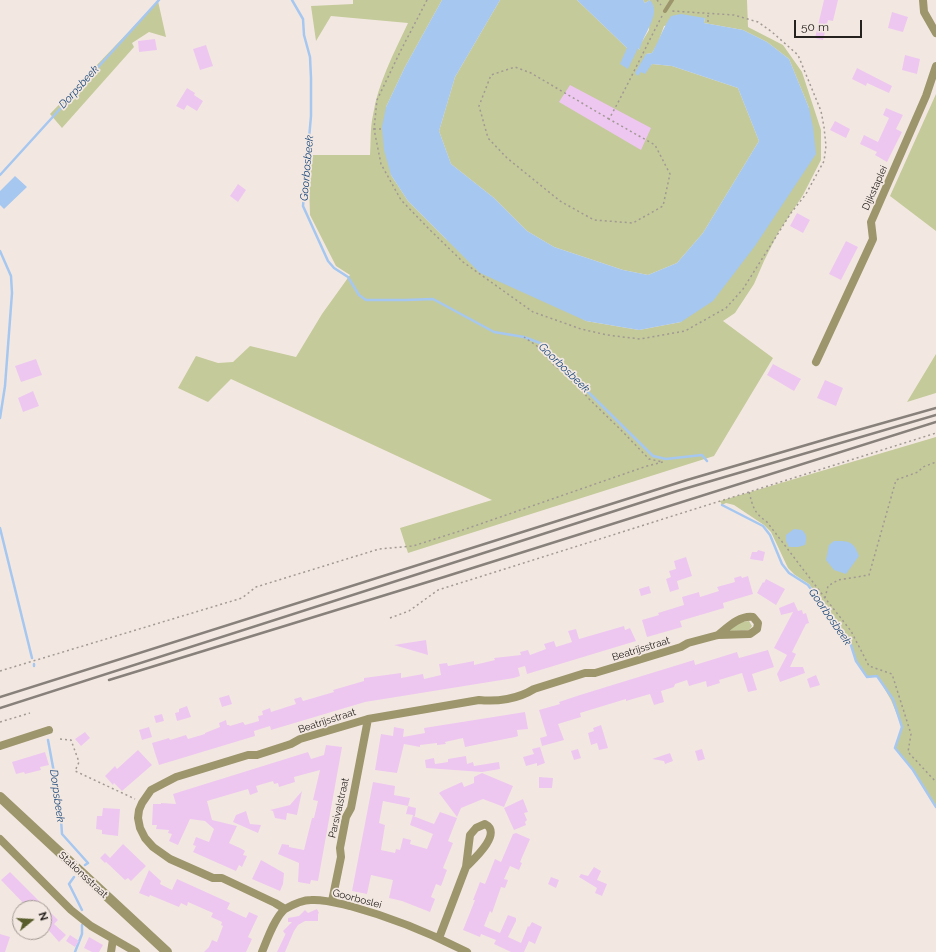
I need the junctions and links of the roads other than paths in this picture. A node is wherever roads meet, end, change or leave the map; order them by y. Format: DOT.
graph roads {
  1 [pos="672,0"];
  2 [pos="923,0"];
  3 [pos="665,11"];
  4 [pos="936,33"];
  5 [pos="936,66"];
  6 [pos="816,362"];
  7 [pos="718,634"];
  8 [pos="368,719"];
  9 [pos="49,730"];
  10 [pos="0,746"];
  11 [pos="0,797"];
  12 [pos="0,839"];
  13 [pos="466,868"];
  14 [pos="332,902"];
  15 [pos="285,909"];
  16 [pos="439,938"];
  17 [pos="114,939"];
  18 [pos="111,952"];
  19 [pos="136,952"];
  20 [pos="166,952"];
  21 [pos="262,952"];
  22 [pos="466,952"];
  1 -- 3 [label="lane"];
  2 -- 4 [label="street"];
  5 -- 6 [label="street, Dijkstaplei"];
  7 -- 8 [label="street, Beatrijsstraat"];
  8 -- 14 [label="street, Parsivalstraat"];
  8 -- 15 [label="street, Beatrijsstraat"];
  9 -- 10 [label="street"];
  11 -- 20 [label="street, Stationsstraat"];
  12 -- 17 [label="street"];
  13 -- 13 [label="street"];
  13 -- 16 [label="street"];
  14 -- 15 [label="street, Goorboslei"];
  14 -- 16 [label="street, Goorboslei"];
  15 -- 21 [label="street"];
  16 -- 22 [label="street, Goorboslei"];
  17 -- 18 [label="street"];
  17 -- 19 [label="street"];
}
